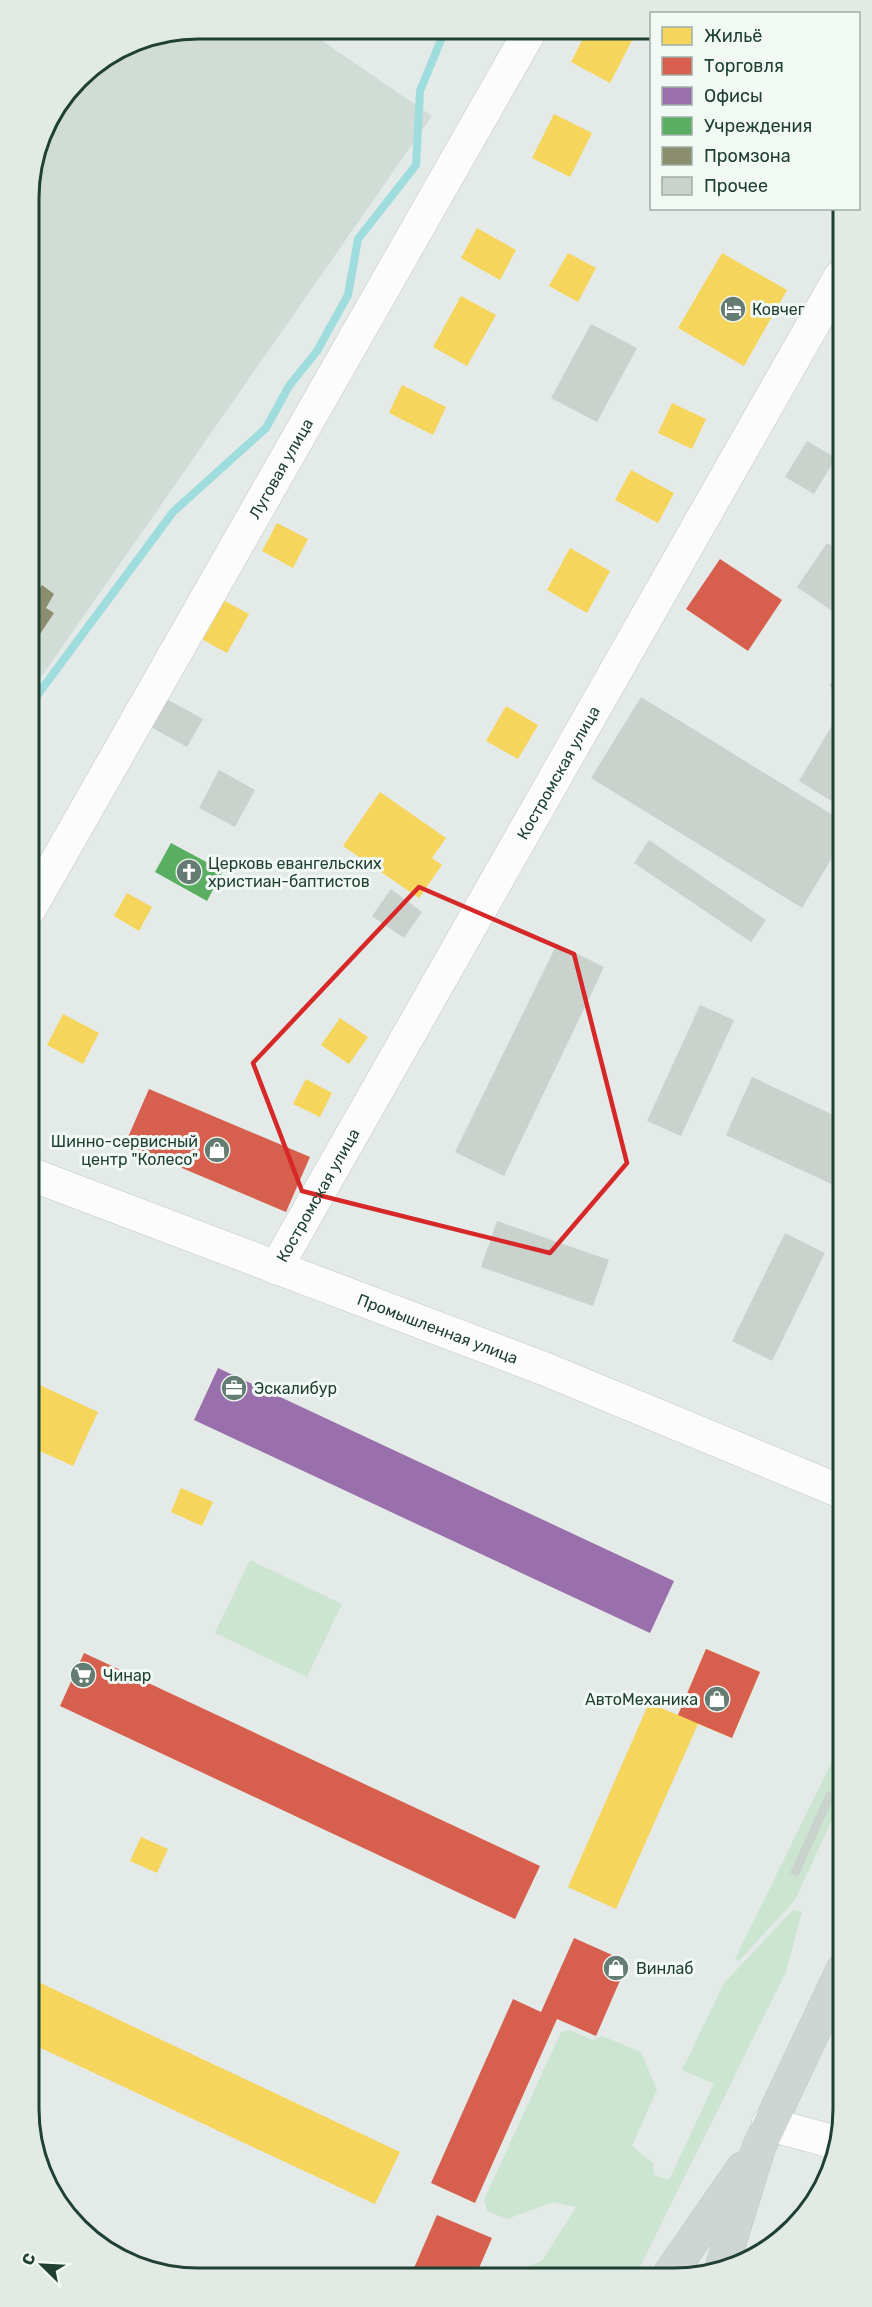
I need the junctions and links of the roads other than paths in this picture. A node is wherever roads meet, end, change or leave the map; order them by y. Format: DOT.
graph roads {
  1 [pos="525,39"];
  2 [pos="833,289"];
  3 [pos="39,892"];
  4 [pos="39,1177"];
  5 [pos="276,1268"];
  6 [pos="833,1488"];
  7 [pos="833,1990"];
  8 [pos="764,2136"];
  9 [pos="829,2142"];
  10 [pos="724,2260"];
  11 [pos="674,2268"];
  1 -- 3 [label="street, Луговая улица"];
  2 -- 5 [label="street, Костромская улица"];
  4 -- 5 [label="street, Промышленная улица"];
  5 -- 6 [label="street, Промышленная улица"];
  7 -- 8 [label="main road"];
  8 -- 9 [label="street"];
  8 -- 10 [label="main road"];
  8 -- 11 [label="main road"];
}
